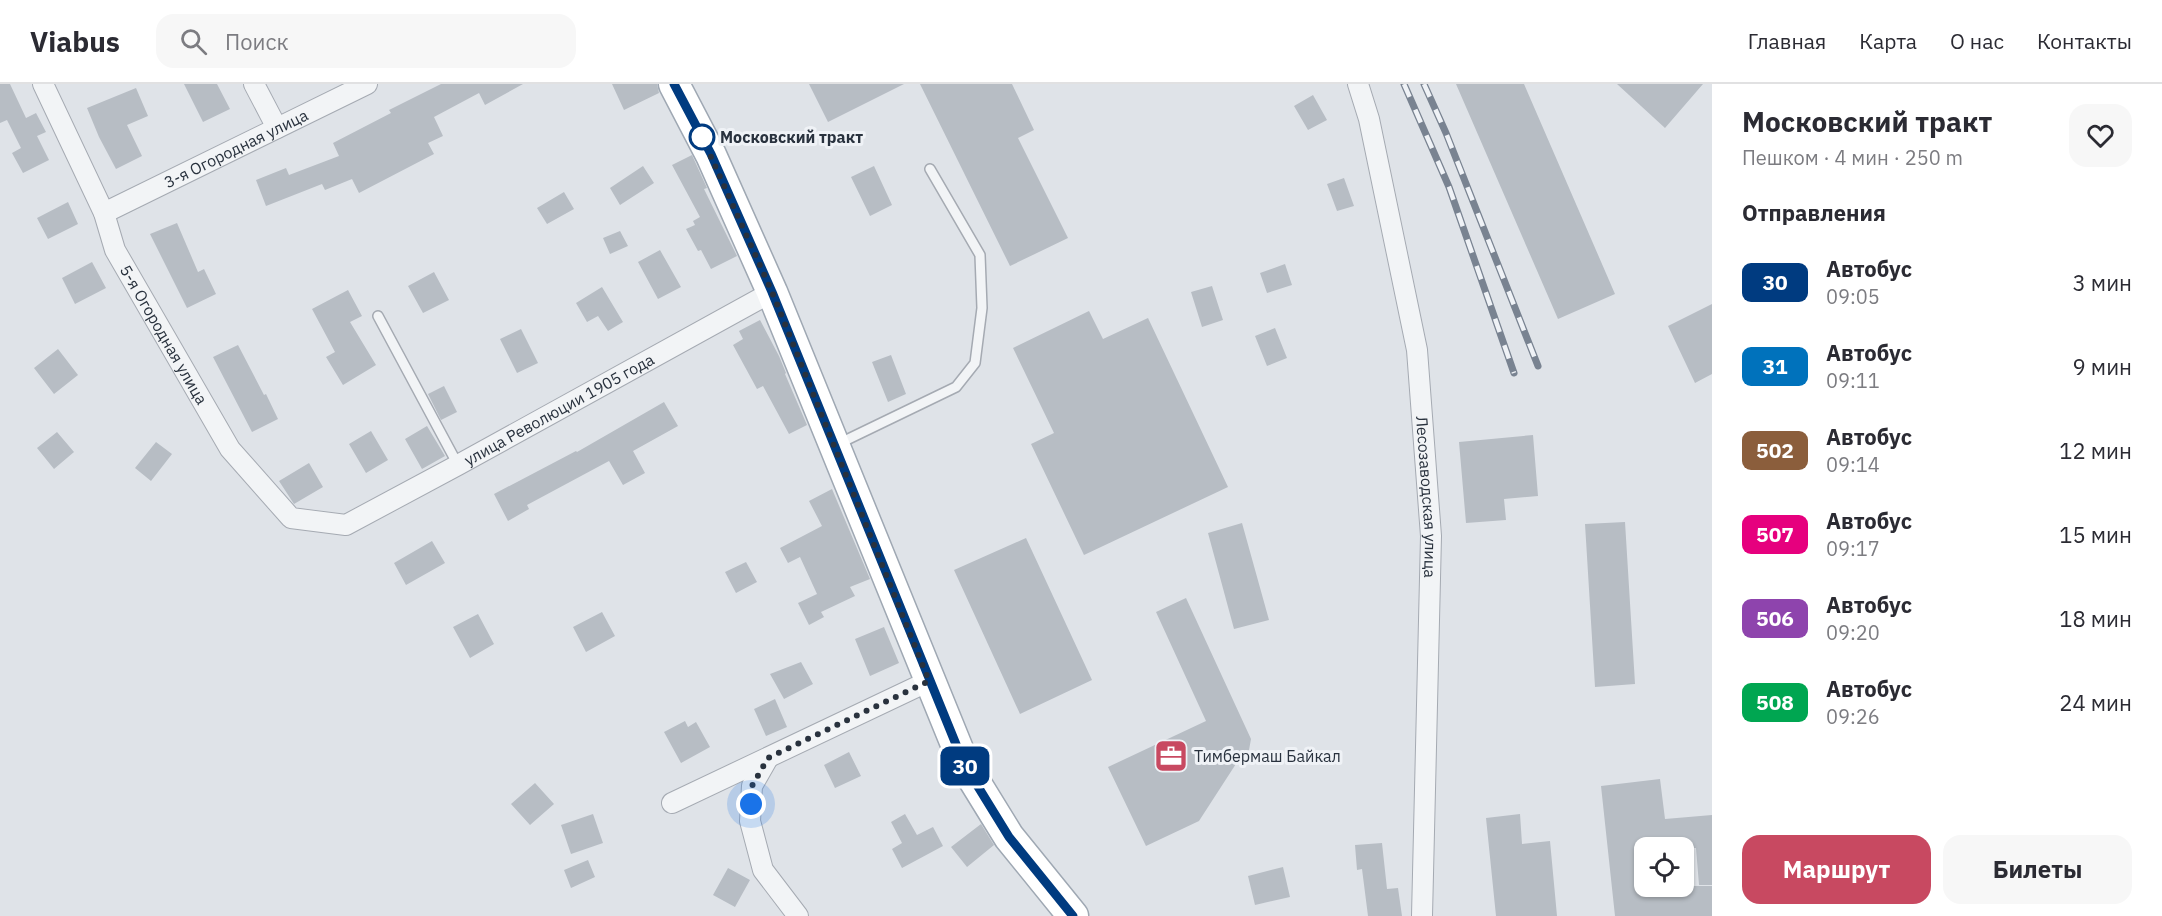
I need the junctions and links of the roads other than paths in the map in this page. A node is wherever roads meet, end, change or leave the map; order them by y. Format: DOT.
graph roads {
  1 [pos="43,84"];
  2 [pos="254,84"];
  3 [pos="367,84"];
  4 [pos="674,84"];
  5 [pos="1359,84"];
  6 [pos="277,128"];
  7 [pos="930,169"];
  8 [pos="104,213"];
  9 [pos="772,292"];
  10 [pos="378,316"];
  11 [pos="833,446"];
  12 [pos="458,465"];
  13 [pos="346,525"];
  14 [pos="929,681"];
  15 [pos="768,758"];
  16 [pos="672,803"];
  17 [pos="798,916"];
  18 [pos="1073,916"];
  19 [pos="1422,916"];
  1 -- 8 [label="street, 5-я Огородная улица"];
  2 -- 6 [label="street"];
  3 -- 6 [label="street, 3-я Огородная улица"];
  4 -- 9 [label="main road"];
  5 -- 19 [label="street, Лесозаводская улица"];
  6 -- 8 [label="street, 3-я Огородная улица"];
  7 -- 11 [label="lane"];
  8 -- 13 [label="street, 5-я Огородная улица"];
  9 -- 11 [label="main road"];
  9 -- 12 [label="street, улица Революции 1905 года"];
  10 -- 12 [label="lane"];
  11 -- 14 [label="main road"];
  12 -- 13 [label="street, улица Революции 1905 года"];
  14 -- 15 [label="street"];
  14 -- 18 [label="main road"];
  15 -- 16 [label="street"];
  15 -- 17 [label="street"];
}
